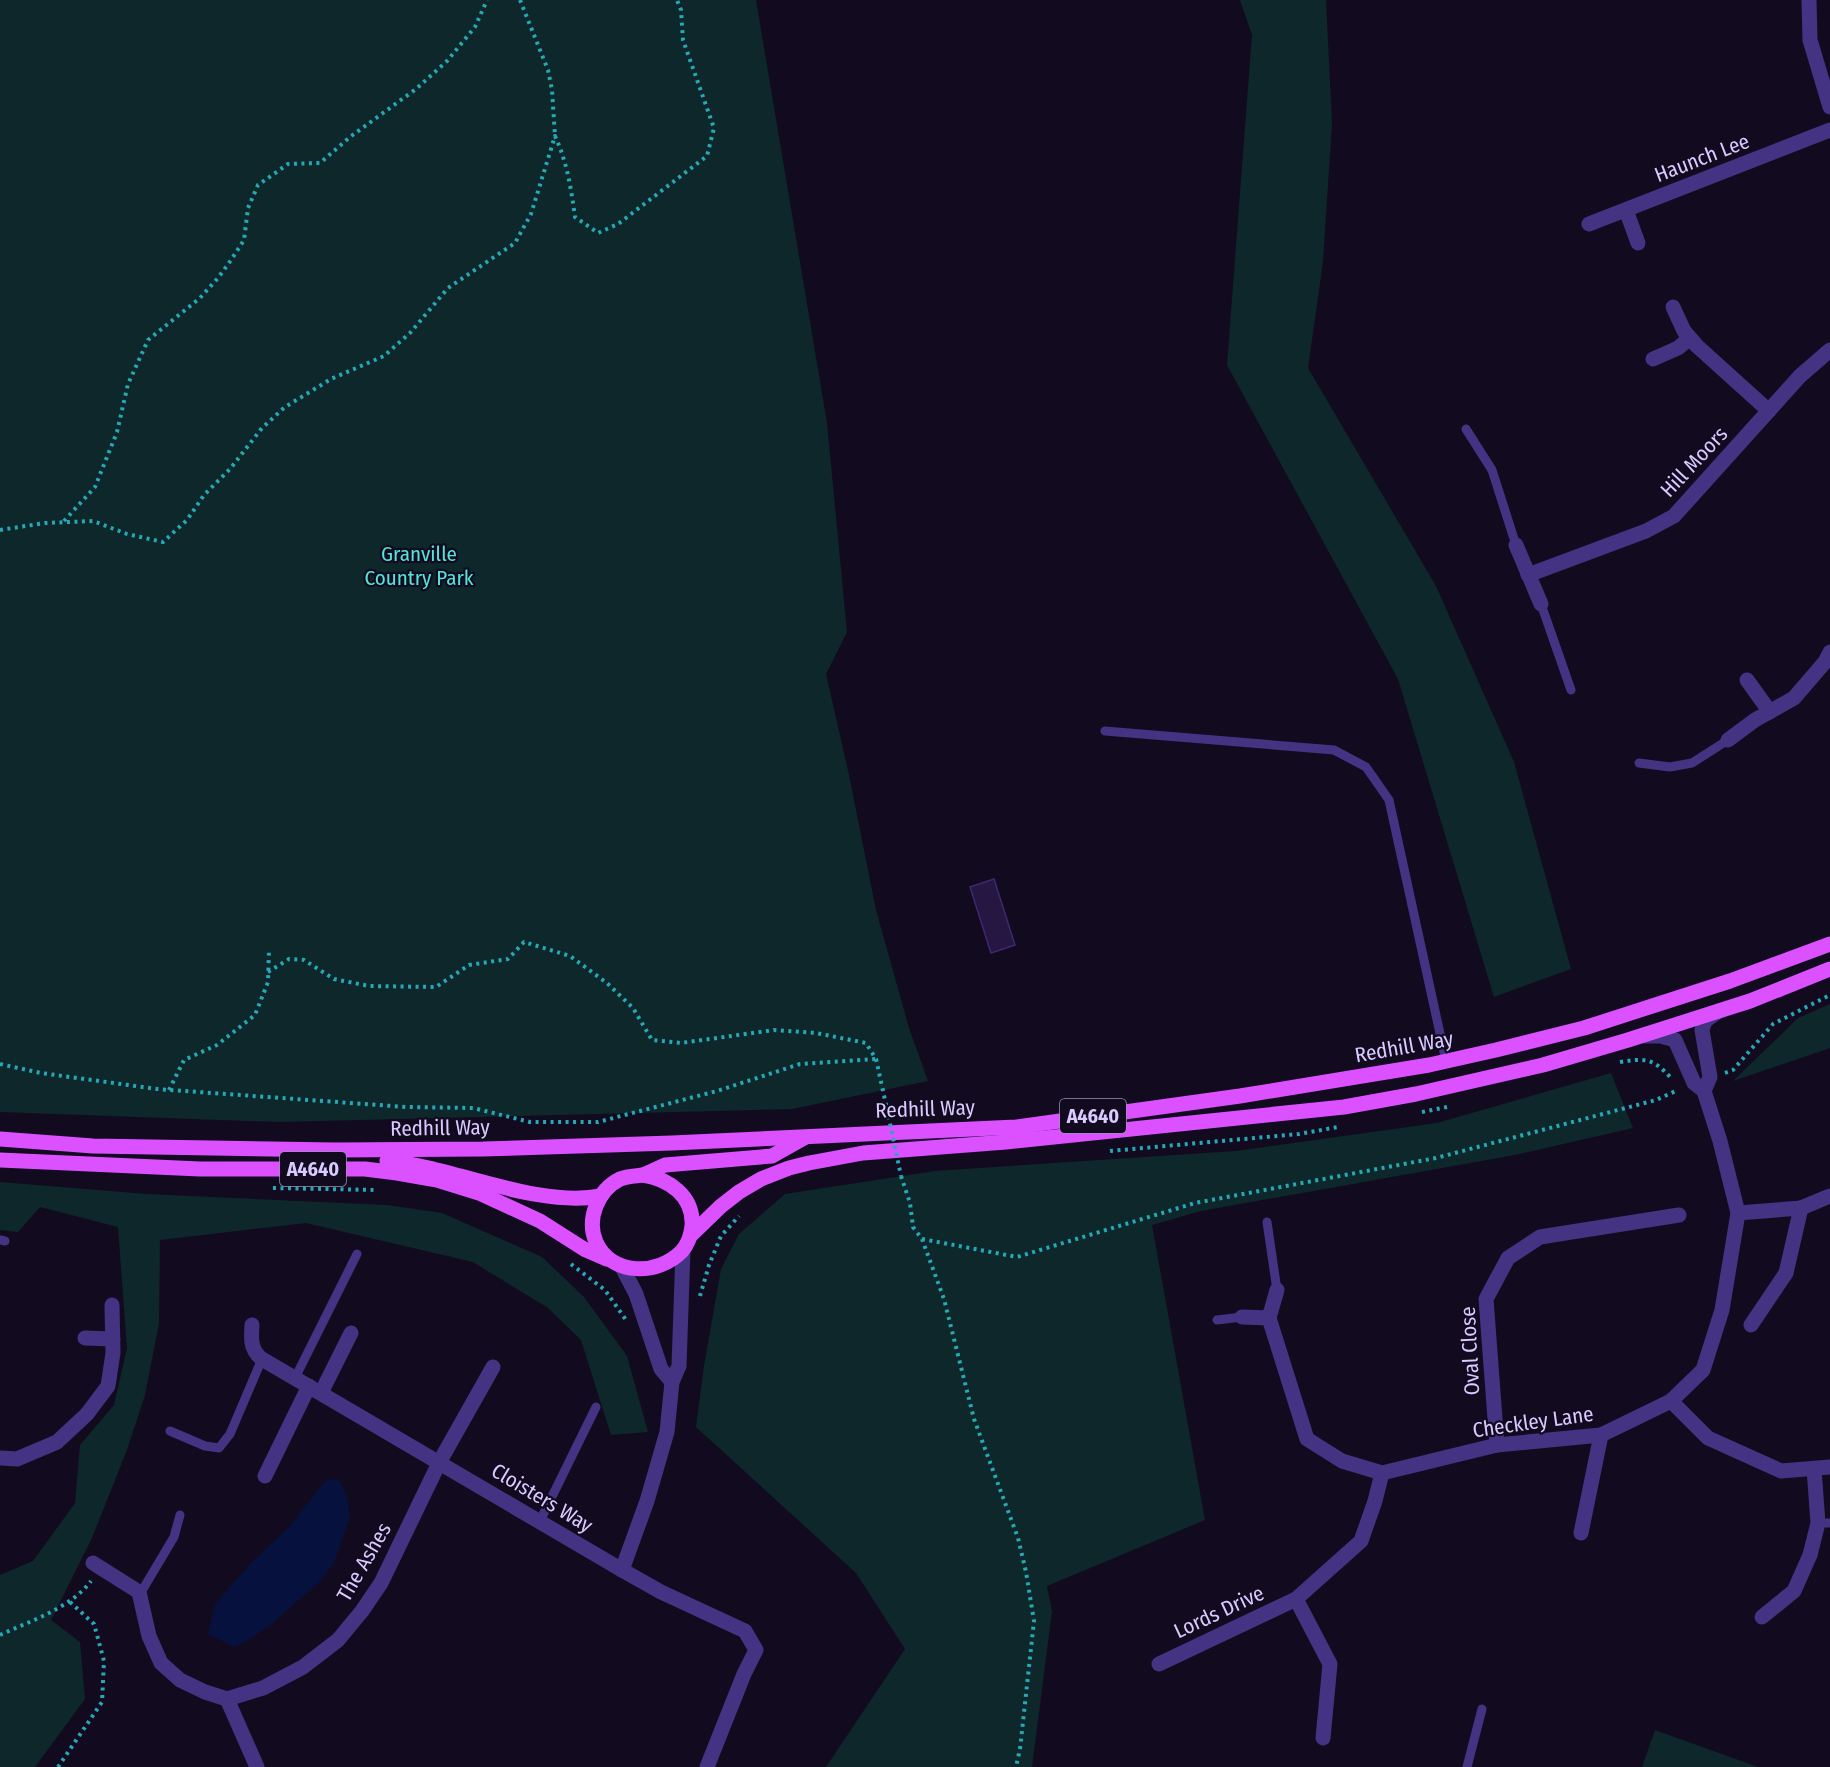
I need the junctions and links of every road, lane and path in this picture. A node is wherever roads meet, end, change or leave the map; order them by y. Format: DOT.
graph roads {
  1 [pos="487,0"];
  2 [pos="519,0"];
  3 [pos="677,0"];
  4 [pos="1809,0"];
  5 [pos="1830,107"];
  6 [pos="1830,130"];
  7 [pos="555,135"];
  8 [pos="1626,210"];
  9 [pos="1589,224"];
  10 [pos="1638,243"];
  11 [pos="1673,307"];
  12 [pos="1690,338"];
  13 [pos="1830,350"];
  14 [pos="1653,359"];
  15 [pos="1769,411"];
  16 [pos="1466,429"];
  17 [pos="64,522"];
  18 [pos="0,530"];
  19 [pos="1516,545"];
  20 [pos="1528,574"];
  21 [pos="1541,604"];
  22 [pos="1830,652"];
  23 [pos="1747,680"];
  24 [pos="1570,690"];
  25 [pos="1770,712"];
  26 [pos="1105,731"];
  27 [pos="1728,740"];
  28 [pos="1639,764"];
  29 [pos="1830,945"];
  30 [pos="269,949"];
  31 [pos="1830,969"];
  32 [pos="268,972"];
  33 [pos="1830,995"];
  34 [pos="1720,1011"];
  35 [pos="1644,1036"];
  36 [pos="876,1059"];
  37 [pos="1446,1061"];
  38 [pos="1614,1063"];
  39 [pos="0,1064"];
  40 [pos="1717,1077"];
  41 [pos="1686,1086"];
  42 [pos="170,1090"];
  43 [pos="1678,1090"];
  44 [pos="1704,1091"];
  45 [pos="1456,1105"];
  46 [pos="1411,1114"];
  47 [pos="1344,1126"];
  48 [pos="808,1135"];
  49 [pos="0,1139"];
  50 [pos="335,1150"];
  51 [pos="1101,1151"];
  52 [pos="0,1160"];
  53 [pos="889,1166"];
  54 [pos="900,1166"];
  55 [pos="643,1175"];
  56 [pos="271,1188"];
  57 [pos="382,1190"];
  58 [pos="601,1196"];
  59 [pos="1830,1196"];
  60 [pos="1801,1208"];
  61 [pos="742,1212"];
  62 [pos="1738,1213"];
  63 [pos="1679,1215"];
  64 [pos="1267,1222"];
  65 [pos="691,1235"];
  66 [pos="922,1239"];
  67 [pos="683,1250"];
  68 [pos="357,1254"];
  69 [pos="607,1259"];
  70 [pos="568,1261"];
  71 [pos="622,1267"];
  72 [pos="1277,1290"];
  73 [pos="699,1299"];
  74 [pos="112,1305"];
  75 [pos="1242,1317"];
  76 [pos="1269,1318"];
  77 [pos="1218,1320"];
  78 [pos="626,1322"];
  79 [pos="252,1325"];
  80 [pos="1751,1325"];
  81 [pos="351,1333"];
  82 [pos="85,1338"];
  83 [pos="113,1338"];
  84 [pos="262,1359"];
  85 [pos="493,1367"];
  86 [pos="295,1378"];
  87 [pos="672,1382"];
  88 [pos="315,1389"];
  89 [pos="1671,1401"];
  90 [pos="596,1407"];
  91 [pos="170,1431"];
  92 [pos="1601,1435"];
  93 [pos="1497,1444"];
  94 [pos="0,1458"];
  95 [pos="440,1461"];
  96 [pos="1830,1467"];
  97 [pos="1814,1469"];
  98 [pos="1382,1473"];
  99 [pos="265,1476"];
  100 [pos="180,1515"];
  101 [pos="540,1521"];
  102 [pos="1824,1523"];
  103 [pos="1581,1533"];
  104 [pos="93,1563"];
  105 [pos="622,1570"];
  106 [pos="84,1589"];
  107 [pos="140,1594"];
  108 [pos="1296,1599"];
  109 [pos="70,1602"];
  110 [pos="1762,1617"];
  111 [pos="0,1635"];
  112 [pos="1159,1664"];
  113 [pos="227,1700"];
  114 [pos="1482,1709"];
  115 [pos="1323,1738"];
  116 [pos="58,1767"];
  117 [pos="257,1767"];
  118 [pos="706,1767"];
  119 [pos="1016,1767"];
  120 [pos="1467,1767"];
  1 -- 17 [label="path"];
  2 -- 7 [label="path"];
  3 -- 7 [label="path"];
  4 -- 5 [label="street"];
  6 -- 8 [label="street, Haunch Lee"];
  7 -- 17 [label="path"];
  8 -- 9 [label="street, Haunch Lee"];
  8 -- 10 [label="street"];
  11 -- 12 [label="street"];
  12 -- 14 [label="street"];
  12 -- 15 [label="street"];
  13 -- 15 [label="street, Hill Moors"];
  15 -- 20 [label="street, Hill Moors"];
  16 -- 19 [label="lane"];
  17 -- 18 [label="path"];
  19 -- 20 [label="street"];
  20 -- 21 [label="street"];
  21 -- 24 [label="lane"];
  22 -- 25 [label="street"];
  23 -- 25 [label="street"];
  25 -- 27 [label="street"];
  26 -- 37 [label="lane"];
  27 -- 28 [label="lane"];
  29 -- 37 [label="main road, Redhill Way / A4640"];
  30 -- 32 [label="path"];
  31 -- 34 [label="main road, Redhill Way / A4640"];
  32 -- 36 [label="path"];
  32 -- 42 [label="path"];
  33 -- 40 [label="path"];
  34 -- 35 [label="main road, Redhill Way / A4640"];
  34 -- 44 [label="street, Checkley Lane"];
  35 -- 44 [label="street, Checkley Lane"];
  35 -- 65 [label="main road, Redhill Way / A4640"];
  36 -- 42 [label="path"];
  36 -- 66 [label="path, bridge"];
  37 -- 48 [label="main road, Redhill Way / A4640"];
  38 -- 43 [label="path"];
  39 -- 42 [label="path"];
  41 -- 43 [label="path"];
  43 -- 66 [label="path"];
  44 -- 62 [label="street, Checkley Lane"];
  45 -- 46 [label="path"];
  47 -- 51 [label="path"];
  48 -- 50 [label="main road, Redhill Way / A4640"];
  48 -- 55 [label="main road, A4640"];
  49 -- 50 [label="main road, Redhill Way / A4640"];
  50 -- 58 [label="main road, A4640"];
  52 -- 69 [label="main road, Redhill Way / A4640"];
  53 -- 54 [label="path"];
  55 -- 58 [label="main road, A4640"];
  55 -- 65 [label="main road"];
  56 -- 57 [label="path"];
  58 -- 69 [label="main road"];
  59 -- 60 [label="street"];
  60 -- 62 [label="street"];
  60 -- 80 [label="street"];
  61 -- 73 [label="path"];
  62 -- 89 [label="street, Checkley Lane"];
  63 -- 93 [label="street, Oval Close"];
  64 -- 72 [label="lane"];
  65 -- 67 [label="main road, A4640"];
  66 -- 119 [label="path"];
  67 -- 71 [label="main road, A4640"];
  67 -- 87 [label="street"];
  68 -- 86 [label="lane"];
  69 -- 71 [label="main road, A4640"];
  70 -- 78 [label="path"];
  71 -- 87 [label="street"];
  72 -- 76 [label="street"];
  74 -- 83 [label="street"];
  75 -- 76 [label="street"];
  75 -- 77 [label="lane"];
  76 -- 98 [label="street"];
  79 -- 84 [label="street"];
  81 -- 88 [label="street"];
  82 -- 83 [label="street"];
  83 -- 94 [label="street"];
  84 -- 86 [label="street, Cloisters Way"];
  84 -- 91 [label="lane"];
  85 -- 95 [label="street"];
  86 -- 88 [label="street, Cloisters Way"];
  87 -- 105 [label="street"];
  88 -- 95 [label="street, Cloisters Way"];
  88 -- 99 [label="street"];
  89 -- 92 [label="street, Checkley Lane"];
  89 -- 97 [label="street"];
  90 -- 101 [label="lane"];
  92 -- 93 [label="street, Checkley Lane"];
  92 -- 103 [label="street"];
  93 -- 98 [label="street, Checkley Lane"];
  95 -- 101 [label="street, Cloisters Way"];
  95 -- 113 [label="street, The Ashes"];
  96 -- 97 [label="street"];
  97 -- 102 [label="street"];
  98 -- 108 [label="street, Lords Drive"];
  100 -- 107 [label="lane"];
  101 -- 105 [label="street, Cloisters Way"];
  102 -- 110 [label="street"];
  104 -- 107 [label="street"];
  105 -- 118 [label="street, Cloisters Way"];
  106 -- 109 [label="path"];
  107 -- 113 [label="street"];
  108 -- 112 [label="street, Lords Drive"];
  108 -- 115 [label="street, Lords Drive"];
  109 -- 111 [label="path"];
  109 -- 116 [label="path"];
  113 -- 117 [label="street"];
  114 -- 120 [label="lane"];
}
